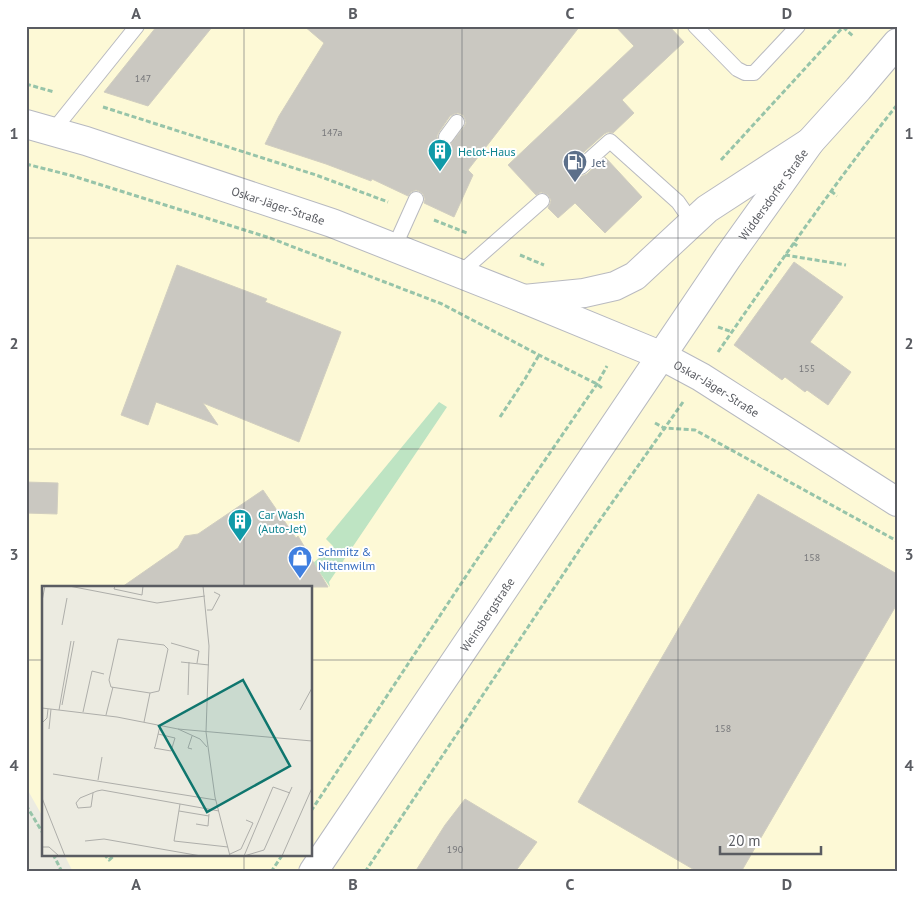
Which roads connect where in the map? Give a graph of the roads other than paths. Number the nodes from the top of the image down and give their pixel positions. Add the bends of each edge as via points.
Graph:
1 (137, 26) edge
2 (695, 26) edge
3 (798, 26) edge
4 (897, 43) edge
5 (457, 122) dead end
6 (26, 124) edge
7 (52, 132) junction
8 (446, 136) dead end
9 (810, 142) junction
10 (581, 166) dead end
11 (542, 201) dead end
12 (413, 205) road end
13 (692, 222) junction
14 (394, 248) junction
15 (459, 274) junction
16 (524, 300) junction
17 (660, 355) junction
18 (897, 502) edge
19 (313, 872) edge

1 - 7 lane
2 - 3 lane via 737,69 745,73 754,73
4 - 9 street, Widdersdorfer Straße
5 - 8 lane
6 - 7 street, Oskar-Jäger-Straße
7 - 14 street, Oskar-Jäger-Straße via 332,223
9 - 13 street, Oskar-Jäger-Straße
9 - 17 street, Widdersdorfer Straße
10 - 13 lane via 610,141 678,202
11 - 15 lane
12 - 14 lane
13 - 16 street, Oskar-Jäger-Straße via 635,276 615,286
14 - 15 street, Oskar-Jäger-Straße
15 - 16 street, Oskar-Jäger-Straße
16 - 17 street, Oskar-Jäger-Straße
17 - 18 street, Oskar-Jäger-Straße via 701,377
17 - 19 street, Weinsbergstraße

